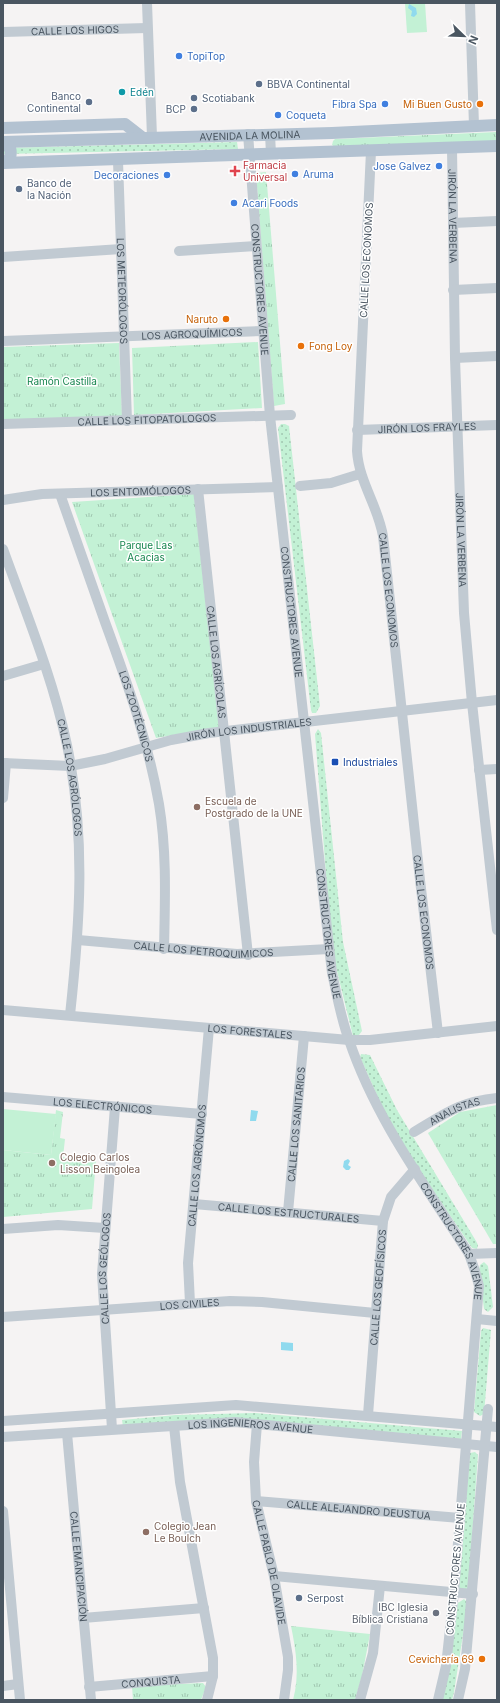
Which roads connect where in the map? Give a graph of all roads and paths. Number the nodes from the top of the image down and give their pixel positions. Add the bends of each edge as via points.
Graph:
1 (147, 3) edge
2 (470, 3) edge
3 (147, 28) junction
4 (3, 32) edge
5 (497, 125) edge
6 (474, 126) junction
7 (3, 128) edge
8 (332, 133) junction
9 (248, 134) junction
10 (270, 134) junction
11 (147, 138) junction
12 (3, 143) edge
13 (497, 146) edge
14 (452, 148) junction
15 (371, 151) junction
16 (334, 152) junction
17 (271, 154) junction
18 (249, 155) junction
19 (118, 161) junction
20 (3, 163) edge
21 (497, 221) edge
22 (453, 223) junction
23 (256, 246) junction
24 (121, 248) junction
25 (179, 250) dead end
26 (3, 257) edge
27 (497, 288) edge
28 (453, 290) junction
29 (262, 331) junction
30 (124, 336) junction
31 (3, 341) edge
32 (497, 356) edge
33 (455, 358) junction
34 (292, 415) dead end
35 (270, 416) junction
36 (127, 421) junction
37 (3, 424) edge
38 (497, 425) edge
39 (457, 426) junction
40 (358, 430) junction
41 (360, 474) junction
42 (300, 486) dead end
43 (278, 487) junction
44 (198, 489) junction
45 (60, 494) junction
46 (3, 500) edge
47 (3, 549) edge
48 (44, 664) junction
49 (3, 676) edge
50 (497, 700) edge
51 (472, 703) junction
52 (402, 712) junction
53 (304, 722) junction
54 (224, 731) junction
55 (147, 747) junction
56 (5, 763) edge
57 (70, 766) junction
58 (497, 769) edge
59 (479, 770) junction
60 (3, 798) edge
61 (497, 930) edge
62 (78, 940) junction
63 (164, 949) junction
64 (329, 949) junction
65 (248, 954) junction
66 (3, 1010) edge
67 (70, 1015) junction
68 (497, 1026) edge
69 (210, 1028) junction
70 (438, 1032) junction
71 (304, 1036) junction
72 (348, 1040) junction
73 (3, 1097) edge
74 (497, 1098) edge
75 (115, 1107) junction
76 (202, 1114) junction
77 (414, 1132) dead end
78 (415, 1169) junction
79 (194, 1204) junction
80 (288, 1212) junction
81 (383, 1221) junction
82 (105, 1228) junction
83 (3, 1229) edge
84 (497, 1253) edge
85 (469, 1254) junction
86 (190, 1303) junction
87 (103, 1310) junction
88 (375, 1313) junction
89 (3, 1317) edge
90 (477, 1319) junction
91 (497, 1321) edge
92 (488, 1409) dead end
93 (110, 1413) junction
94 (368, 1415) junction
95 (3, 1421) edge
96 (256, 1424) junction
97 (468, 1424) junction
98 (174, 1426) junction
99 (492, 1426) edge
100 (112, 1430) junction
101 (67, 1433) junction
102 (3, 1437) edge
103 (467, 1445) junction
104 (485, 1446) junction
105 (497, 1447) edge
106 (256, 1501) junction
107 (3, 1511) edge
108 (460, 1518) junction
109 (274, 1576) junction
110 (380, 1586) junction
111 (454, 1592) junction
112 (473, 1594) junction
113 (204, 1608) junction
114 (84, 1618) junction
115 (213, 1676) junction
116 (18, 1684) junction
117 (3, 1686) edge
118 (89, 1688) junction
119 (20, 1700) edge
120 (91, 1700) edge
121 (206, 1700) edge
122 (284, 1700) edge
123 (360, 1700) edge
124 (438, 1700) edge
125 (458, 1700) edge

1 - 3 street
2 - 6 street
3 - 4 street, CALLE LOS HIGOS
3 - 11 street
5 - 6 main road, AVENIDA LA MOLINA
6 - 8 main road, AVENIDA LA MOLINA
7 - 11 main road via 125,124
8 - 10 main road, AVENIDA LA MOLINA
8 - 16 main road via 327,136 325,146
9 - 10 main road, AVENIDA LA MOLINA
9 - 11 main road, AVENIDA LA MOLINA
9 - 18 street, CONSTRUCTORES AVENUE
10 - 17 street
11 - 12 main road, AVENIDA LA MOLINA
12 - 20 main road via 10,148 11,153 10,159
13 - 14 main road, AVENIDA LA MOLINA
14 - 15 main road, AVENIDA LA MOLINA
14 - 22 street, JIRÓN LA VERBENA
15 - 16 main road, AVENIDA LA MOLINA
15 - 40 street, CALLE LOS ECONOMOS
16 - 17 main road, AVENIDA LA MOLINA
17 - 18 main road, AVENIDA LA MOLINA
18 - 19 main road, AVENIDA LA MOLINA
18 - 23 street, CONSTRUCTORES AVENUE
19 - 20 main road, AVENIDA LA MOLINA
19 - 24 street, LOS METEORÓLOGOS
21 - 22 street
22 - 28 street, JIRÓN LA VERBENA
23 - 25 street
23 - 29 street, CONSTRUCTORES AVENUE
24 - 26 street
24 - 30 street, LOS METEORÓLOGOS
27 - 28 street
28 - 33 street, JIRÓN LA VERBENA
29 - 30 street, LOS AGROQUÍMICOS
29 - 35 street, CONSTRUCTORES AVENUE
30 - 31 street, LOS AGROQUÍMICOS
30 - 36 street, LOS METEORÓLOGOS
32 - 33 street
33 - 39 street, JIRÓN LA VERBENA
34 - 35 street, CALLE LOS FITOPATOLOGOS
35 - 36 street, CALLE LOS FITOPATOLOGOS
35 - 43 street, CONSTRUCTORES AVENUE
36 - 37 street, CALLE LOS FITOPATOLOGOS
38 - 39 street, JIRÓN LOS FRAYLES
39 - 40 street, JIRÓN LOS FRAYLES
39 - 51 street, JIRÓN LA VERBENA via 464,613
40 - 41 street, CALLE LOS ECONOMOS
41 - 42 street via 331,483
41 - 52 street, CALLE LOS ECONOMOS via 378,512 382,530
43 - 44 street, LOS ENTOMÓLOGOS
43 - 53 street, CONSTRUCTORES AVENUE
44 - 45 street, LOS ENTOMÓLOGOS
44 - 54 street, CALLE LOS AGRÍCOLAS
45 - 46 street, LOS ENTOMÓLOGOS via 30,495
45 - 55 street, LOS ZOOTÉCNICOS via 122,667
47 - 48 street, CALLE LOS AGRÓLOGOS
48 - 49 street
48 - 57 street, CALLE LOS AGRÓLOGOS via 63,729
50 - 51 street, JIRÓN LOS INDUSTRIALES
51 - 52 street, JIRÓN LOS INDUSTRIALES
51 - 59 street, JIRÓN LA VERBENA
52 - 53 street, JIRÓN LOS INDUSTRIALES
52 - 70 street, CALLE LOS ECONOMOS
53 - 54 street, JIRÓN LOS INDUSTRIALES
53 - 64 street, CONSTRUCTORES AVENUE
54 - 55 street, JIRÓN LOS INDUSTRIALES
54 - 65 street, CALLE LOS AGRÍCOLAS
55 - 57 street, JIRÓN LOS INDUSTRIALES
55 - 63 street, LOS ZOOTÉCNICOS via 159,805 164,846
56 - 57 street, JIRÓN LOS INDUSTRIALES
56 - 60 street
57 - 62 street, CALLE LOS AGRÓLOGOS via 80,850
58 - 59 street
59 - 61 street, JIRÓN LA VERBENA
62 - 63 street, CALLE LOS PETROQUIMICOS
62 - 67 street, CALLE LOS AGRÓLOGOS
63 - 65 street, CALLE LOS PETROQUIMICOS
64 - 65 street, CALLE LOS PETROQUIMICOS
64 - 72 street, CONSTRUCTORES AVENUE
66 - 67 street, LOS FORESTALES
67 - 69 street, LOS FORESTALES
68 - 70 street, LOS FORESTALES
69 - 71 street, LOS FORESTALES
69 - 76 street, CALLE LOS AGRÓNOMOS
70 - 72 street, LOS FORESTALES
71 - 72 street, LOS FORESTALES
71 - 80 street, CALLE LOS SANITARIOS
72 - 78 street, CONSTRUCTORES AVENUE via 380,1112
73 - 75 street, LOS ELECTRÓNICOS
74 - 77 street, ANALISTAS via 476,1100 453,1108
75 - 76 street, LOS ELECTRÓNICOS
75 - 82 street, CALLE LOS GEÓLOGOS
76 - 79 street, CALLE LOS AGRÓNOMOS
78 - 81 street, CALLE LOS GEOFÍSICOS via 391,1197
78 - 85 street, CONSTRUCTORES AVENUE
79 - 80 street, CALLE LOS ESTRUCTURALES
79 - 86 street, CALLE LOS AGRÓNOMOS via 188,1263
80 - 81 street, CALLE LOS ESTRUCTURALES
81 - 88 street, CALLE LOS GEOFÍSICOS
82 - 83 street via 58,1225
82 - 87 street, CALLE LOS GEÓLOGOS
84 - 85 street
85 - 90 street, CONSTRUCTORES AVENUE via 479,1286
86 - 87 street, LOS CIVILES
86 - 88 street, LOS CIVILES via 262,1302
87 - 89 street, LOS CIVILES
87 - 93 street, CALLE LOS GEÓLOGOS
88 - 94 street, CALLE LOS GEOFÍSICOS
90 - 91 street
90 - 97 street, CONSTRUCTORES AVENUE
92 - 99 street, CONSTRUCTORES AVENUE
93 - 94 street, LOS INGENIEROS AVENUE via 236,1405
93 - 95 street, LOS INGENIEROS AVENUE
93 - 100 street, CALLE LOS GEÓLOGOS
94 - 97 street, LOS INGENIEROS AVENUE
96 - 98 street, LOS INGENIEROS AVENUE via 235,1422
96 - 103 street, LOS INGENIEROS AVENUE
96 - 106 street, CALLE PABLO DE OLAVIDE
97 - 99 street, LOS INGENIEROS AVENUE
97 - 103 street, CONSTRUCTORES AVENUE
98 - 100 street, LOS INGENIEROS AVENUE
98 - 113 street via 180,1482
99 - 104 street, CONSTRUCTORES AVENUE
100 - 101 street, LOS INGENIEROS AVENUE
101 - 102 street, LOS INGENIEROS AVENUE
101 - 114 street, CALLE EMANCIPACIÓN
103 - 104 street, LOS INGENIEROS AVENUE
103 - 108 street, CONSTRUCTORES AVENUE
104 - 105 street, LOS INGENIEROS AVENUE
104 - 112 street, CONSTRUCTORES AVENUE
106 - 108 street, CALLE ALEJANDRO DEUSTUA
106 - 109 street, CALLE PABLO DE OLAVIDE
107 - 116 street
108 - 111 street, CONSTRUCTORES AVENUE
109 - 110 street
109 - 122 street, CALLE PABLO DE OLAVIDE via 288,1657
110 - 111 street
110 - 123 street via 373,1653
111 - 112 street
111 - 124 street, CONSTRUCTORES AVENUE via 446,1666
112 - 125 street, CONSTRUCTORES AVENUE via 465,1669
113 - 114 street
113 - 115 street via 213,1658
114 - 118 street, CALLE EMANCIPACIÓN
115 - 118 street, CONQUISTA
115 - 121 street
116 - 117 street
116 - 119 street
118 - 120 street, CALLE EMANCIPACIÓN

